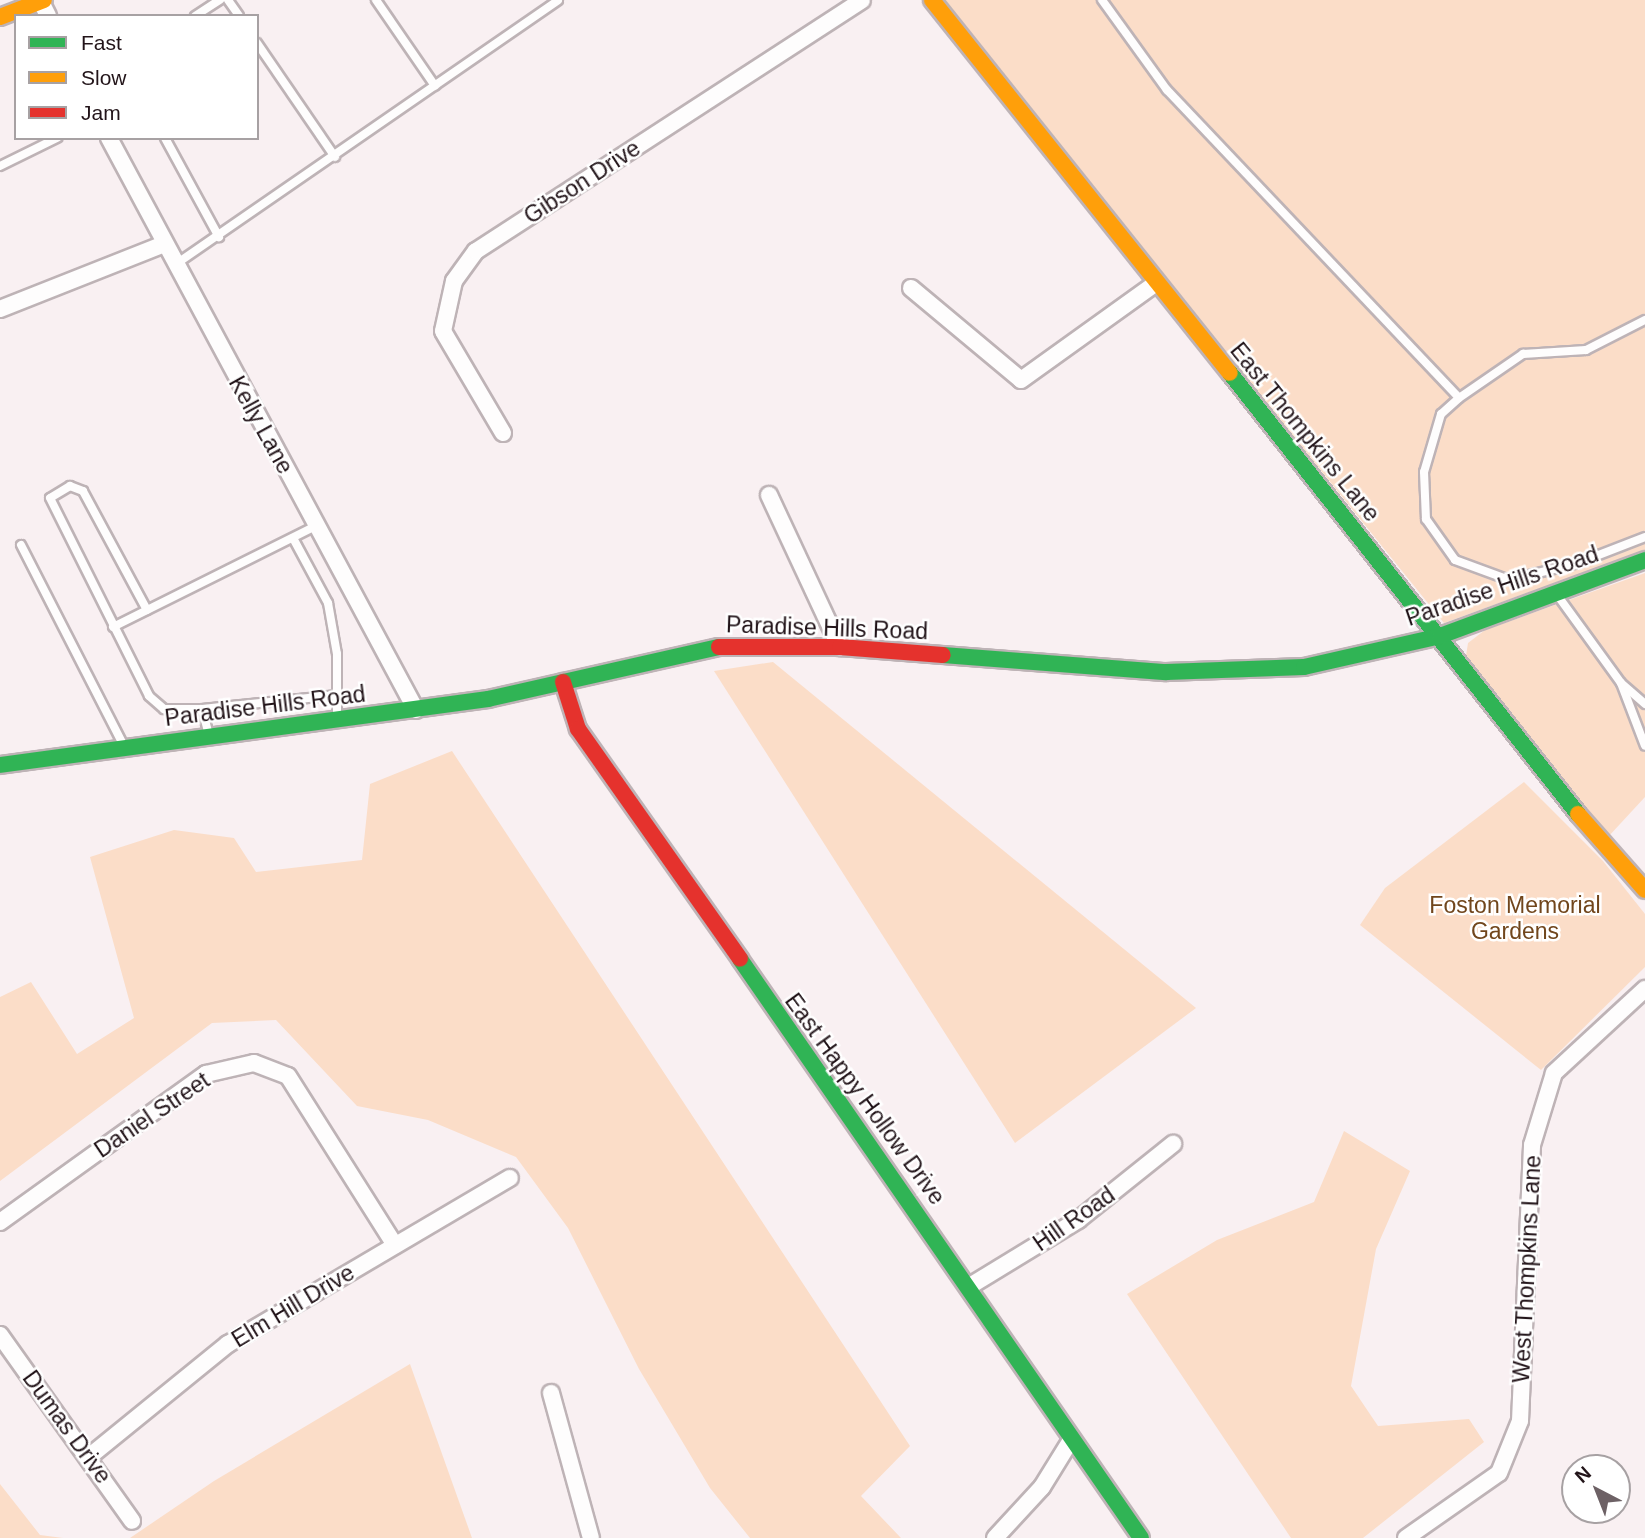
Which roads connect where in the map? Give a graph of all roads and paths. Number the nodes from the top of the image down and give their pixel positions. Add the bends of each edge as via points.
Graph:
1 (220, 0) edge
2 (376, 0) edge
3 (558, 0) edge
4 (862, 0) edge
5 (932, 0) edge
6 (1102, 0) edge
7 (43, 4) edge
8 (198, 14) edge
9 (0, 17) edge
10 (259, 46) edge
11 (435, 86) junction
12 (53, 140) edge
13 (110, 140) edge
14 (166, 140) edge
15 (335, 157) junction
16 (0, 166) edge
17 (219, 237) junction
18 (162, 246) junction
19 (173, 265) junction
20 (1156, 283) junction
21 (911, 288) dead end
22 (0, 309) edge
23 (1645, 320) edge
24 (1459, 398) junction
25 (503, 433) dead end
26 (769, 495) dead end
27 (316, 526) junction
28 (1645, 537) edge
29 (293, 538) junction
30 (21, 545) dead end
31 (1645, 561) edge
32 (1556, 593) junction
33 (147, 610) junction
34 (113, 627) junction
35 (1440, 636) junction
36 (840, 647) junction
37 (563, 682) junction
38 (1621, 683) junction
39 (337, 695) junction
40 (275, 702) junction
41 (1645, 704) edge
42 (202, 709) junction
43 (416, 710) junction
44 (337, 720) junction
45 (278, 727) junction
46 (209, 736) junction
47 (124, 746) junction
48 (1645, 746) edge
49 (0, 765) edge
50 (1645, 890) edge
51 (1645, 989) edge
52 (1173, 1144) dead end
53 (510, 1178) dead end
54 (0, 1222) edge
55 (395, 1245) junction
56 (970, 1286) junction
57 (0, 1335) edge
58 (551, 1393) dead end
59 (1071, 1440) junction
60 (90, 1456) junction
61 (132, 1521) dead end
62 (592, 1538) edge
63 (995, 1538) edge
64 (1141, 1538) edge
65 (1406, 1538) edge

1 - 8 lane
2 - 11 lane
3 - 11 lane
4 - 25 street, Gibson Drive via 476,251 454,281 443,331
5 - 20 street, East Thompkins Lane
6 - 24 lane via 1176,100
7 - 9 street
10 - 15 lane
11 - 15 lane
12 - 16 lane
13 - 18 street, Kelly Lane
14 - 17 lane
15 - 17 lane
17 - 19 lane
18 - 19 street, Kelly Lane
18 - 22 street
19 - 27 street, Kelly Lane
20 - 21 street via 1021,380
20 - 35 street, East Thompkins Lane
23 - 24 lane via 1586,350 1523,354
24 - 28 lane via 1441,414 1424,472 1426,519 1455,560 1509,580 1578,563
26 - 36 street
27 - 29 lane
27 - 43 street, Kelly Lane
29 - 33 lane
29 - 39 lane via 328,603
30 - 47 lane
31 - 32 street, Paradise Hills Road
32 - 35 street, Paradise Hills Road
32 - 38 lane
33 - 34 lane
33 - 34 lane via 83,491 70,486 49,504
34 - 42 lane via 156,705
35 - 36 street, Paradise Hills Road via 1304,667 1166,672
35 - 50 street, East Thompkins Lane via 1534,764
36 - 37 street, Paradise Hills Road via 712,647
37 - 43 street, Paradise Hills Road
37 - 56 street, East Happy Hollow Drive via 578,729 617,788
38 - 41 lane
38 - 48 lane
39 - 40 lane
39 - 44 lane
40 - 42 lane
40 - 45 lane
42 - 46 lane
43 - 44 street, Paradise Hills Road
44 - 45 street, Paradise Hills Road
45 - 46 street, Paradise Hills Road
46 - 47 street, Paradise Hills Road
47 - 49 street, Paradise Hills Road
51 - 65 street, West Thompkins Lane via 1554,1073 1532,1145 1521,1421 1499,1473
52 - 56 street, Hill Road via 1079,1220
53 - 55 street, Elm Hill Drive
54 - 55 street, Daniel Street via 206,1074 254,1063 288,1076
55 - 60 street, Elm Hill Drive via 228,1344
56 - 59 street, East Happy Hollow Drive
57 - 60 street, Dumas Drive
58 - 62 street
59 - 63 street via 1042,1487
59 - 64 street, East Happy Hollow Drive
60 - 61 street, Dumas Drive

